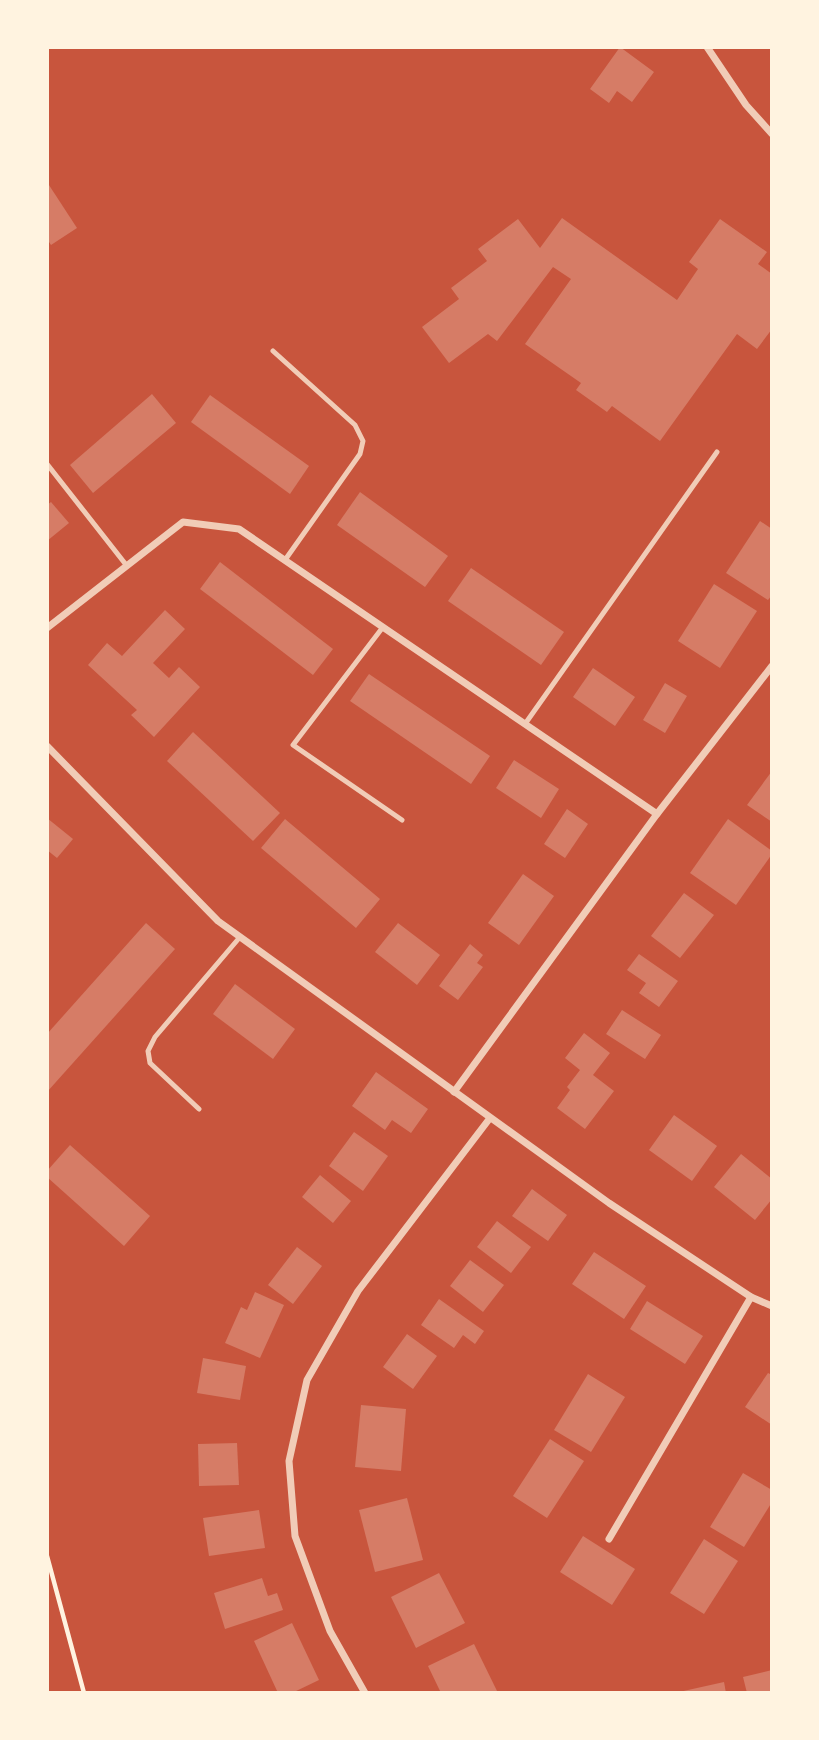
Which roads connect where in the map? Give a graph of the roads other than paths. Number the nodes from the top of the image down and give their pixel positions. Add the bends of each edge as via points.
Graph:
1 (707, 47) edge
2 (772, 134) edge
3 (273, 352) dead end
4 (717, 452) dead end
5 (47, 464) edge
6 (285, 560) junction
7 (127, 566) junction
8 (383, 627) junction
9 (47, 628) edge
10 (772, 666) edge
11 (524, 724) junction
12 (47, 746) edge
13 (657, 814) junction
14 (402, 820) dead end
15 (240, 937) junction
16 (454, 1092) junction
17 (199, 1109) dead end
18 (490, 1118) junction
19 (751, 1297) junction
20 (772, 1306) edge
21 (609, 1539) dead end
22 (365, 1693) edge

1 - 2 street
3 - 6 lane via 355,425 363,441 360,454
4 - 11 lane
5 - 7 lane
6 - 7 street via 239,529 183,522
6 - 8 street
7 - 9 street
8 - 11 street
8 - 14 lane via 293,745
10 - 13 street
11 - 13 street
12 - 15 street via 218,921
13 - 16 street
15 - 16 street
15 - 17 lane via 148,1051 150,1063
16 - 18 street
18 - 19 street
18 - 22 street via 358,1291 307,1380 289,1461 295,1536 330,1631
19 - 20 street
19 - 21 street

